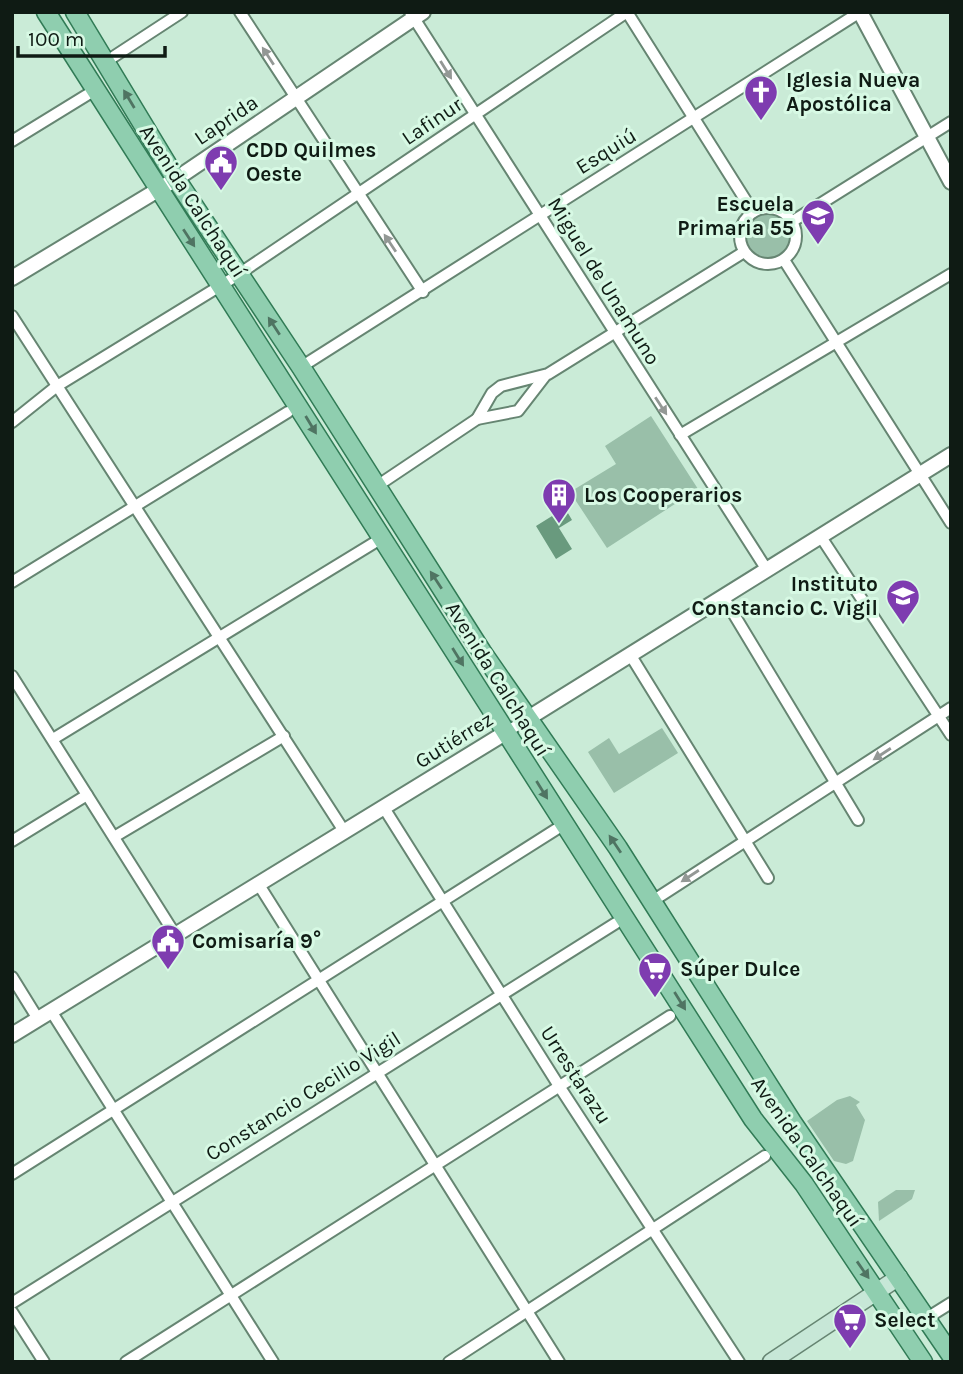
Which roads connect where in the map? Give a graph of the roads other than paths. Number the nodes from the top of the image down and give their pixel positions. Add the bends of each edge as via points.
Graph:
1 (46, 12) edge
2 (75, 12) edge
3 (182, 12) edge
4 (240, 12) edge
5 (627, 12) edge
6 (860, 12) edge
7 (416, 14) edge
8 (107, 61) junction
9 (95, 90) junction
10 (295, 99) junction
11 (476, 116) junction
12 (692, 119) junction
13 (951, 122) edge
14 (926, 137) junction
15 (12, 141) edge
16 (176, 179) junction
17 (951, 182) edge
18 (158, 190) junction
19 (358, 194) junction
20 (753, 212) junction
21 (540, 216) junction
22 (793, 221) junction
23 (744, 252) junction
24 (784, 260) junction
25 (240, 273) junction
26 (951, 274) edge
27 (12, 278) edge
28 (220, 285) junction
29 (423, 292) junction
30 (12, 316) edge
31 (614, 334) junction
32 (834, 343) junction
33 (301, 367) junction
34 (548, 374) junction
35 (57, 386) junction
36 (288, 412) dead end
37 (477, 419) junction
38 (12, 422) edge
39 (680, 435) junction
40 (951, 455) edge
41 (919, 475) junction
42 (377, 486) junction
43 (136, 505) junction
44 (951, 523) edge
45 (821, 537) junction
46 (382, 538) junction
47 (767, 570) junction
48 (12, 582) edge
49 (724, 598) junction
50 (220, 637) junction
51 (631, 656) junction
52 (12, 676) edge
53 (951, 708) edge
54 (939, 716) junction
55 (527, 719) junction
56 (506, 733) junction
57 (951, 735) edge
58 (284, 736) junction
59 (53, 739) junction
60 (836, 783) junction
61 (87, 795) junction
62 (384, 808) junction
63 (858, 820) dead end
64 (563, 825) junction
65 (344, 831) junction
66 (114, 837) junction
67 (746, 840) junction
68 (12, 841) edge
69 (768, 878) dead end
70 (259, 886) junction
71 (443, 902) junction
72 (651, 902) junction
73 (616, 923) dead end
74 (176, 936) junction
75 (12, 977) edge
76 (317, 981) junction
77 (501, 995) junction
78 (45, 1015) junction
79 (670, 1016) dead end
80 (12, 1035) edge
81 (375, 1073) junction
82 (559, 1086) junction
83 (113, 1109) junction
84 (765, 1156) dead end
85 (435, 1167) junction
86 (12, 1174) edge
87 (171, 1202) junction
88 (654, 1230) junction
89 (868, 1233) junction
90 (847, 1248) junction
91 (899, 1277) junction
92 (878, 1293) junction
93 (230, 1295) junction
94 (12, 1303) edge
95 (951, 1303) edge
96 (12, 1312) edge
97 (527, 1312) junction
98 (927, 1318) junction
99 (951, 1355) edge
100 (922, 1359) edge
101 (44, 1362) edge
102 (126, 1362) edge
103 (272, 1362) edge
104 (449, 1362) edge
105 (559, 1362) edge
106 (739, 1362) edge
107 (771, 1362) edge

1 - 9 main road, Avenida Calchaquí
2 - 8 main road, Avenida Calchaquí
3 - 8 street
10 -> 4 street
5 - 11 street, Lafinur
5 - 12 street
6 - 12 street, Esquiú
6 - 14 street
7 - 10 street, Laprida
7 -> 11 street, Miguel de Unamuno
16 -> 8 main road, Avenida Calchaquí
9 - 15 street
9 - 18 main road, Avenida Calchaquí
10 - 16 street, Laprida
10 - 19 street
11 - 19 street, Lafinur
11 - 21 street, Miguel de Unamuno
12 - 20 street
12 - 21 street, Esquiú
13 - 14 street
14 - 17 street
14 - 22 street
16 - 18 street, Laprida
16 - 25 main road, Avenida Calchaquí
18 - 27 street, Laprida
18 -> 28 main road, Avenida Calchaquí
19 - 25 street, Lafinur
29 -> 19 street
20 - 22 street via 771,208
20 - 23 street via 742,226
21 - 29 street, Esquiú
21 - 31 street, Miguel de Unamuno
22 - 24 street via 797,238
23 - 24 street via 758,263
23 - 31 street
24 - 32 street
25 - 28 street, Lafinur
33 -> 25 main road, Avenida Calchaquí
26 - 32 street
28 - 35 street, Lafinur
28 -> 46 main road, Avenida Calchaquí
29 - 33 street, Esquiú
30 - 35 street
31 - 34 street
31 -> 39 street, Miguel de Unamuno
32 - 39 street
32 - 41 street
33 - 42 main road, Avenida Calchaquí
34 - 37 street via 518,411
34 - 37 street via 501,386
35 - 38 street, Lafinur
35 - 43 street
36 - 43 street
37 - 42 street
39 - 47 street, Miguel de Unamuno
40 - 41 street, Gutiérrez
41 - 44 street
41 - 45 street, Gutiérrez
55 -> 42 main road, Avenida Calchaquí
43 - 48 street
43 - 50 street
45 - 47 street, Gutiérrez
45 - 54 street
46 - 50 street
46 -> 56 main road, Avenida Calchaquí
47 - 49 street, Gutiérrez
49 - 51 street, Gutiérrez
49 - 60 street
50 - 58 street
50 - 59 street
51 - 55 street, Gutiérrez
51 - 67 street
52 - 59 street
53 - 54 street
54 - 57 street
54 -> 60 street
55 - 56 street, Gutiérrez
72 -> 55 main road, Avenida Calchaquí
56 - 62 street, Gutiérrez
56 -> 64 main road, Avenida Calchaquí
58 - 65 street
58 - 66 street
59 - 61 street
60 - 63 street
60 - 67 street
61 - 66 street
61 - 68 street
62 - 65 street, Gutiérrez
62 - 71 street, Urrestarazu
64 - 71 street
64 -> 90 main road, Avenida Calchaquí via 833,1242
65 - 70 street, Gutiérrez
66 - 74 street
67 - 69 street
67 -> 72 street
70 - 74 street, Gutiérrez
70 - 76 street
71 - 76 street
71 - 77 street, Urrestarazu
72 - 89 main road, Avenida Calchaquí
73 - 77 street, Constancio Cecilio Vigil
74 - 78 street, Gutiérrez
75 - 78 street
76 - 81 street
76 - 83 street
77 - 81 street, Constancio Cecilio Vigil
77 - 82 street, Urrestarazu
78 - 80 street, Gutiérrez
78 - 83 street
79 - 82 street
81 - 85 street
81 - 87 street, Constancio Cecilio Vigil
82 - 85 street
82 - 88 street, Urrestarazu
83 - 86 street
83 - 87 street
84 - 88 street
85 - 93 street
85 - 97 street
87 - 93 street
87 - 94 street, Constancio Cecilio Vigil
88 - 97 street
88 - 106 street, Urrestarazu
89 - 90 main road
89 - 91 main road, Avenida Calchaquí
90 -> 92 main road, Avenida Calchaquí
91 - 92 main road
91 - 98 main road, Avenida Calchaquí
92 - 100 main road, Avenida Calchaquí
92 - 107 main road
93 - 102 street
93 - 103 street
95 - 98 street
96 - 101 street
97 - 104 street
97 - 105 street
98 - 99 main road, Avenida Calchaquí

